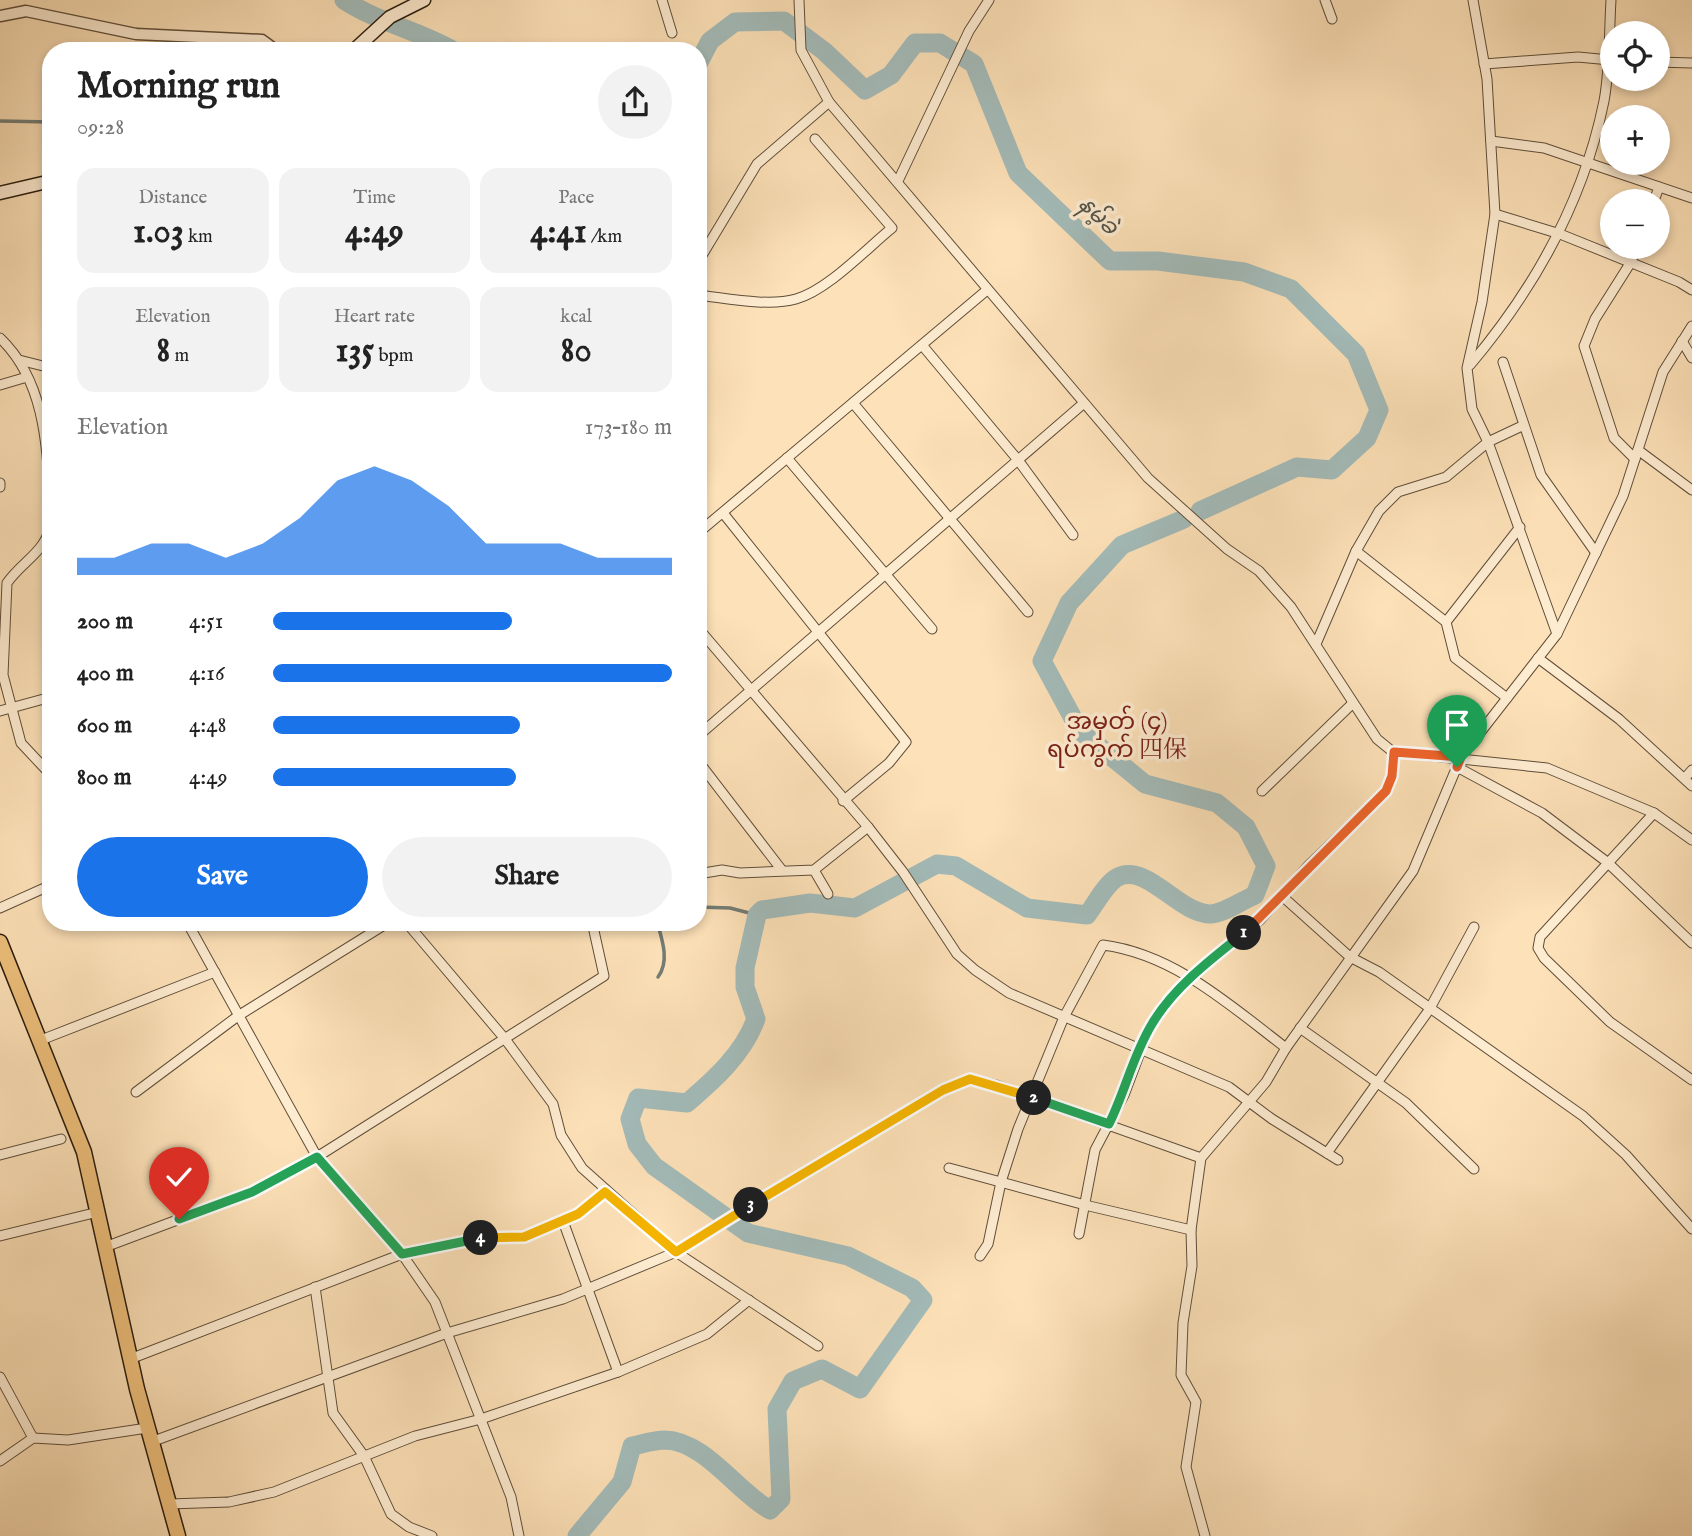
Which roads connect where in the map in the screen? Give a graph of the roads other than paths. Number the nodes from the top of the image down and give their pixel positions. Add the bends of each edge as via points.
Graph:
1 (424, 0) edge
2 (662, 0) edge
3 (799, 0) edge
4 (989, 0) edge
5 (1325, 0) edge
6 (1473, 0) edge
7 (1611, 0) edge
8 (0, 16) edge
9 (1332, 19) dead end
10 (1610, 21) edge
11 (672, 33) dead end
12 (265, 42) edge
13 (363, 42) edge
14 (1600, 59) edge
15 (1670, 62) edge
16 (1692, 63) edge
17 (1484, 64) junction
18 (1605, 91) edge
19 (829, 102) junction
20 (815, 139) dead end
21 (1490, 141) junction
22 (1587, 163) junction
23 (898, 181) junction
24 (42, 183) edge
25 (1659, 187) joint
26 (0, 193) edge
27 (1692, 198) edge
28 (1495, 214) junction
29 (1560, 234) junction
30 (707, 247) edge
31 (1632, 259) edge
32 (1631, 262) junction
33 (987, 290) junction
34 (1692, 290) edge
35 (707, 296) edge
36 (1692, 326) edge
37 (0, 338) edge
38 (1682, 341) junction
39 (922, 345) junction
40 (1692, 358) edge
41 (19, 360) junction
42 (1503, 362) dead end
43 (42, 366) edge
44 (1467, 368) junction
45 (27, 377) junction
46 (0, 385) edge
47 (853, 402) junction
48 (1084, 403) junction
49 (42, 423) edge
50 (1522, 426) junction
51 (1488, 442) junction
52 (1637, 455) junction
53 (787, 458) junction
54 (1018, 460) junction
55 (1692, 490) edge
56 (723, 513) junction
57 (950, 520) junction
58 (707, 526) edge
59 (1520, 527) junction
60 (1073, 535) dead end
61 (42, 547) edge
62 (1356, 551) junction
63 (1596, 553) junction
64 (886, 576) junction
65 (1028, 612) dead end
66 (1446, 622) junction
67 (932, 629) dead end
68 (818, 634) junction
69 (1557, 634) junction
70 (707, 639) edge
71 (1316, 644) junction
72 (1538, 658) junction
73 (752, 692) junction
74 (1507, 698) junction
75 (42, 699) edge
76 (1352, 704) junction
77 (11, 707) junction
78 (0, 711) edge
79 (707, 729) edge
80 (1394, 752) junction
81 (1459, 762) junction
82 (42, 765) edge
83 (1692, 770) edge
84 (707, 773) edge
85 (1685, 778) junction
86 (1692, 786) edge
87 (1262, 791) dead end
88 (843, 801) junction
89 (1654, 813) junction
90 (868, 827) junction
91 (1692, 840) edge
92 (1608, 862) junction
93 (781, 869) junction
94 (814, 870) junction
95 (707, 872) edge
96 (42, 889) edge
97 (828, 894) dead end
98 (1282, 895) junction
99 (0, 908) edge
100 (1474, 927) dead end
101 (192, 931) edge
102 (375, 931) edge
103 (414, 931) edge
104 (597, 933) edge
105 (0, 942) edge
106 (1692, 943) edge
107 (1350, 957) junction
108 (215, 972) junction
109 (1193, 977) junction
110 (1429, 1010) junction
111 (238, 1016) junction
112 (1064, 1017) junction
113 (1300, 1028) junction
114 (505, 1039) junction
115 (41, 1040) junction
116 (1286, 1048) junction
117 (1140, 1049) junction
118 (1692, 1080) edge
119 (1378, 1082) junction
120 (136, 1092) dead end
121 (1031, 1097) junction
122 (1251, 1100) junction
123 (1109, 1124) junction
124 (61, 1139) dead end
125 (1327, 1153) junction
126 (0, 1154) edge
127 (317, 1157) junction
128 (1201, 1158) junction
129 (1338, 1160) dead end
130 (949, 1168) dead end
131 (1474, 1170) dead end
132 (1001, 1182) junction
133 (605, 1192) junction
134 (1085, 1205) junction
135 (97, 1212) junction
136 (563, 1221) junction
137 (1692, 1229) edge
138 (1191, 1230) junction
139 (1079, 1234) dead end
140 (0, 1236) edge
141 (105, 1247) junction
142 (676, 1252) junction
143 (402, 1254) junction
144 (980, 1256) dead end
145 (315, 1287) junction
146 (589, 1288) junction
147 (749, 1300) junction
148 (447, 1333) junction
149 (818, 1346) dead end
150 (130, 1359) junction
151 (618, 1373) junction
152 (0, 1377) edge
153 (329, 1377) junction
154 (481, 1419) junction
155 (147, 1428) junction
156 (33, 1438) junction
157 (151, 1443) junction
158 (364, 1456) junction
159 (0, 1461) edge
160 (169, 1504) junction
161 (177, 1536) edge
162 (432, 1536) edge
163 (519, 1536) edge
164 (1205, 1536) edge

1 - 13 main road via 390,17
2 - 11 street
3 - 19 street via 801,50
4 - 23 street via 969,31
5 - 9 street
6 - 17 street
7 - 10 street
8 - 12 street via 26,11 136,34
14 - 17 street
15 - 16 street
17 - 21 street
18 - 22 street
19 - 23 street
19 - 30 street via 757,164
20 - 35 street via 892,228 828,281 796,299 745,301
21 - 22 street via 1544,148
21 - 28 street
22 - 25 street
22 - 29 street
23 - 33 street
24 - 26 main road
25 - 27 street
28 - 29 street
28 - 44 street
29 - 32 street
29 - 44 street via 1508,319
31 - 32 street
32 - 34 street
32 - 52 street via 1595,319 1584,346 1614,438
33 - 39 street
33 - 48 street
36 - 38 street
37 - 41 street
38 - 40 street
38 - 52 street via 1664,372
39 - 47 street
39 - 54 street
41 - 43 street
41 - 45 street
42 - 50 street
44 - 51 street via 1472,409
45 - 46 street
45 - 49 street
47 - 53 street
47 - 57 street
48 - 54 street
48 - 71 street via 1148,478 1227,549 1259,571
50 - 51 street
50 - 63 street via 1541,475
51 - 59 street
51 - 62 street via 1446,477 1398,492 1379,511
52 - 55 street
52 - 63 street
53 - 56 street
53 - 64 street
54 - 57 street
54 - 60 street
56 - 58 street
56 - 68 street
57 - 64 street
57 - 65 street
59 - 66 street
59 - 69 street
61 - 77 street via 7,583 3,675
62 - 66 street
62 - 71 street
63 - 69 street
64 - 67 street
64 - 68 street
66 - 74 street via 1455,658
68 - 73 street
68 - 88 street via 906,742 889,763
69 - 72 street
70 - 73 street
71 - 76 street
72 - 74 street
72 - 85 street via 1619,719
73 - 79 street
73 - 88 street
74 - 81 street
75 - 77 street
76 - 80 street via 1377,739
76 - 87 street
77 - 78 street
77 - 82 street via 21,743
80 - 81 street
80 - 98 street via 1386,791
81 - 89 street via 1546,768
81 - 92 street via 1542,813
81 - 107 street via 1413,871
83 - 85 street
84 - 93 street
85 - 86 street
88 - 90 street
89 - 91 street
89 - 92 street
90 - 94 street
90 - 112 street via 957,954 1009,993
92 - 106 street
92 - 118 street via 1540,937 1538,948 1610,1022
93 - 94 street
93 - 95 street
94 - 97 street
96 - 99 street
98 - 107 street
98 - 109 street
100 - 110 street
101 - 108 street
102 - 111 street
103 - 114 street
104 - 114 street via 604,976
105 - 115 highway
107 - 110 street via 1379,972
107 - 113 street
108 - 111 street
108 - 115 street
109 - 112 street via 1125,948 1103,945
109 - 116 street
109 - 117 street via 1165,1003
110 - 119 street
110 - 137 street via 1583,1116 1626,1155
111 - 120 street
111 - 127 street
112 - 117 street
112 - 121 street
113 - 116 street
113 - 119 street
114 - 127 street
114 - 133 street via 553,1104 561,1135 582,1168
115 - 135 highway via 84,1152
116 - 122 street
117 - 122 street
117 - 123 street
119 - 125 street
119 - 131 street
121 - 123 street
121 - 132 street
121 - 142 street via 970,1079 943,1090
122 - 125 street via 1272,1119
122 - 128 street
123 - 128 street
123 - 134 street via 1095,1150
124 - 126 street
125 - 129 street
127 - 141 street via 252,1192
127 - 143 street
128 - 138 street
130 - 132 street
132 - 134 street
132 - 144 street via 988,1244
133 - 136 street
133 - 142 street
134 - 138 street
134 - 139 street
135 - 140 street
135 - 141 highway
136 - 143 street via 524,1237 475,1238
136 - 146 street
138 - 164 street via 1181,1375 1196,1402 1186,1467
141 - 150 highway
142 - 146 street
142 - 147 street
143 - 145 street
143 - 148 street via 435,1302
145 - 150 street
145 - 153 street
146 - 148 street
146 - 151 street
147 - 149 street
147 - 151 street via 707,1334
148 - 153 street
148 - 154 street
150 - 155 highway
151 - 154 street
152 - 156 street
153 - 157 street
153 - 158 street via 333,1413
154 - 158 street via 415,1436
154 - 163 street via 511,1497
155 - 156 street via 68,1440
155 - 157 highway
156 - 159 street
157 - 160 highway
158 - 160 street via 274,1492 229,1502
158 - 162 street via 391,1514
160 - 161 highway

